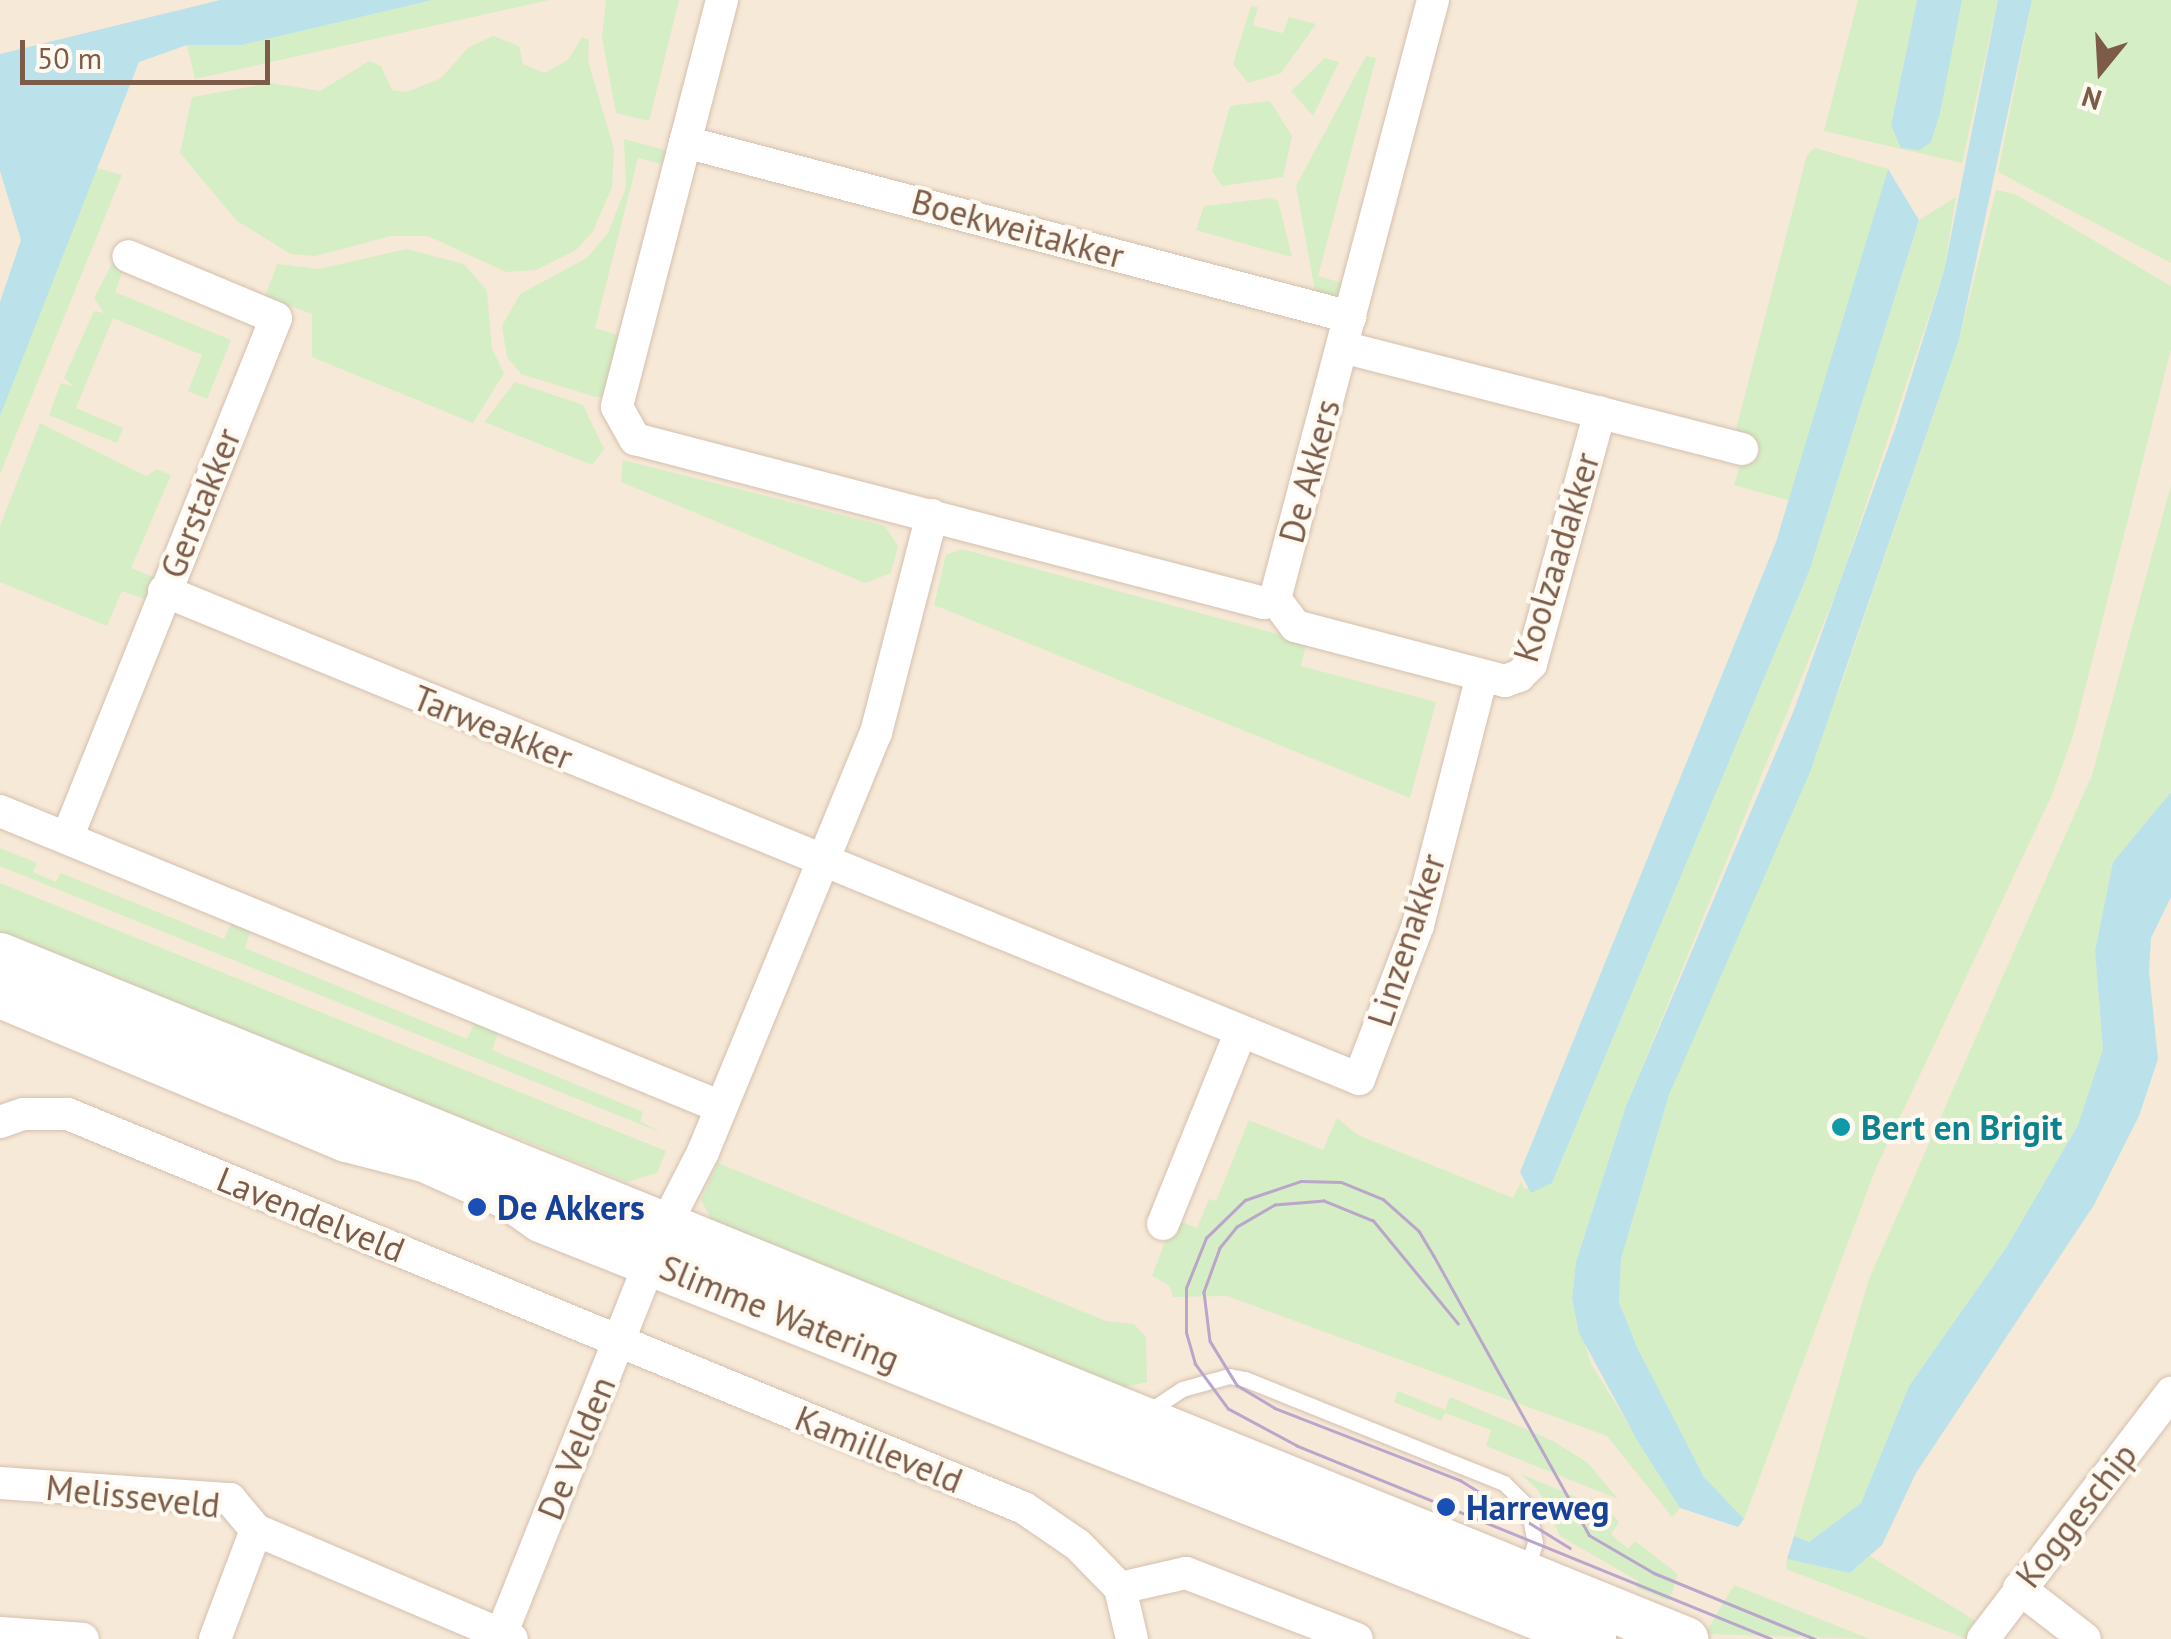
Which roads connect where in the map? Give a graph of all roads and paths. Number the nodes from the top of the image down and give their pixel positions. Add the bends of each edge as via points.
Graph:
1 (722, 0) edge
2 (1433, 0) edge
3 (685, 142) junction
4 (128, 256) dead end
5 (1346, 332) junction
6 (1600, 412) junction
7 (1742, 450) dead end
8 (932, 515) junction
9 (164, 592) junction
10 (1275, 599) junction
11 (1482, 676) junction
12 (0, 810) edge
13 (67, 838) junction
14 (822, 862) junction
15 (0, 956) edge
16 (0, 994) edge
17 (1240, 1033) junction
18 (721, 1107) junction
19 (0, 1122) edge
20 (1163, 1224) dead end
21 (658, 1243) junction
22 (619, 1341) junction
23 (2171, 1394) edge
24 (1142, 1418) junction
25 (0, 1483) edge
26 (256, 1530) junction
27 (1120, 1588) junction
28 (2019, 1588) junction
29 (1516, 1589) junction
30 (0, 1633) edge
31 (506, 1637) edge
32 (83, 1639) edge
33 (215, 1639) edge
34 (1132, 1639) edge
35 (1357, 1639) edge
36 (1594, 1639) edge
37 (1685, 1639) edge
38 (1983, 1639) edge
39 (2085, 1639) edge

1 - 3 street
2 - 5 street, De Akkers
3 - 5 street, Boekweitakker
3 - 8 street via 616,407 634,439
4 - 9 street, Gerstakker via 276,318
5 - 6 street, Koolzaadakker
5 - 10 street, De Akkers
6 - 7 street, Koolzaadakker
6 - 11 street, Koolzaadakker via 1531,664 1506,681
8 - 10 street via 1264,603
8 - 14 street via 876,733
9 - 13 street, Gerstakker
9 - 14 street, Tarweakker
10 - 11 street, Koolzaadakker via 1294,626
11 - 17 street, Linzenakker via 1418,926 1359,1080
12 - 13 street
13 - 18 street
14 - 17 street, Linzenakker
14 - 18 street
15 - 21 street, Slimme Watering
16 - 21 street, Slimme Watering via 346,1139 424,1159 497,1191 540,1219
17 - 20 street
18 - 21 street
19 - 22 street, Lavendelveld via 23,1114 68,1114
21 - 22 street, De Velden
21 - 24 street, Slimme Watering
21 - 29 street, Slimme Watering
22 - 27 street, Kamilleveld via 1024,1508 1078,1546
22 - 31 street, De Velden
23 - 28 street, Koggeschip
24 - 29 street, Slimme Watering
24 - 29 lane via 1182,1389 1229,1376 1504,1483 1520,1494 1535,1543
25 - 26 street, Melisseveld via 230,1499
26 - 31 street, De Velden
26 - 33 street
27 - 34 street
27 - 35 street via 1186,1573
28 - 38 street, Koggeschip
28 - 39 street
29 - 36 street, Slimme Watering
29 - 37 street, Slimme Watering
30 - 32 street

